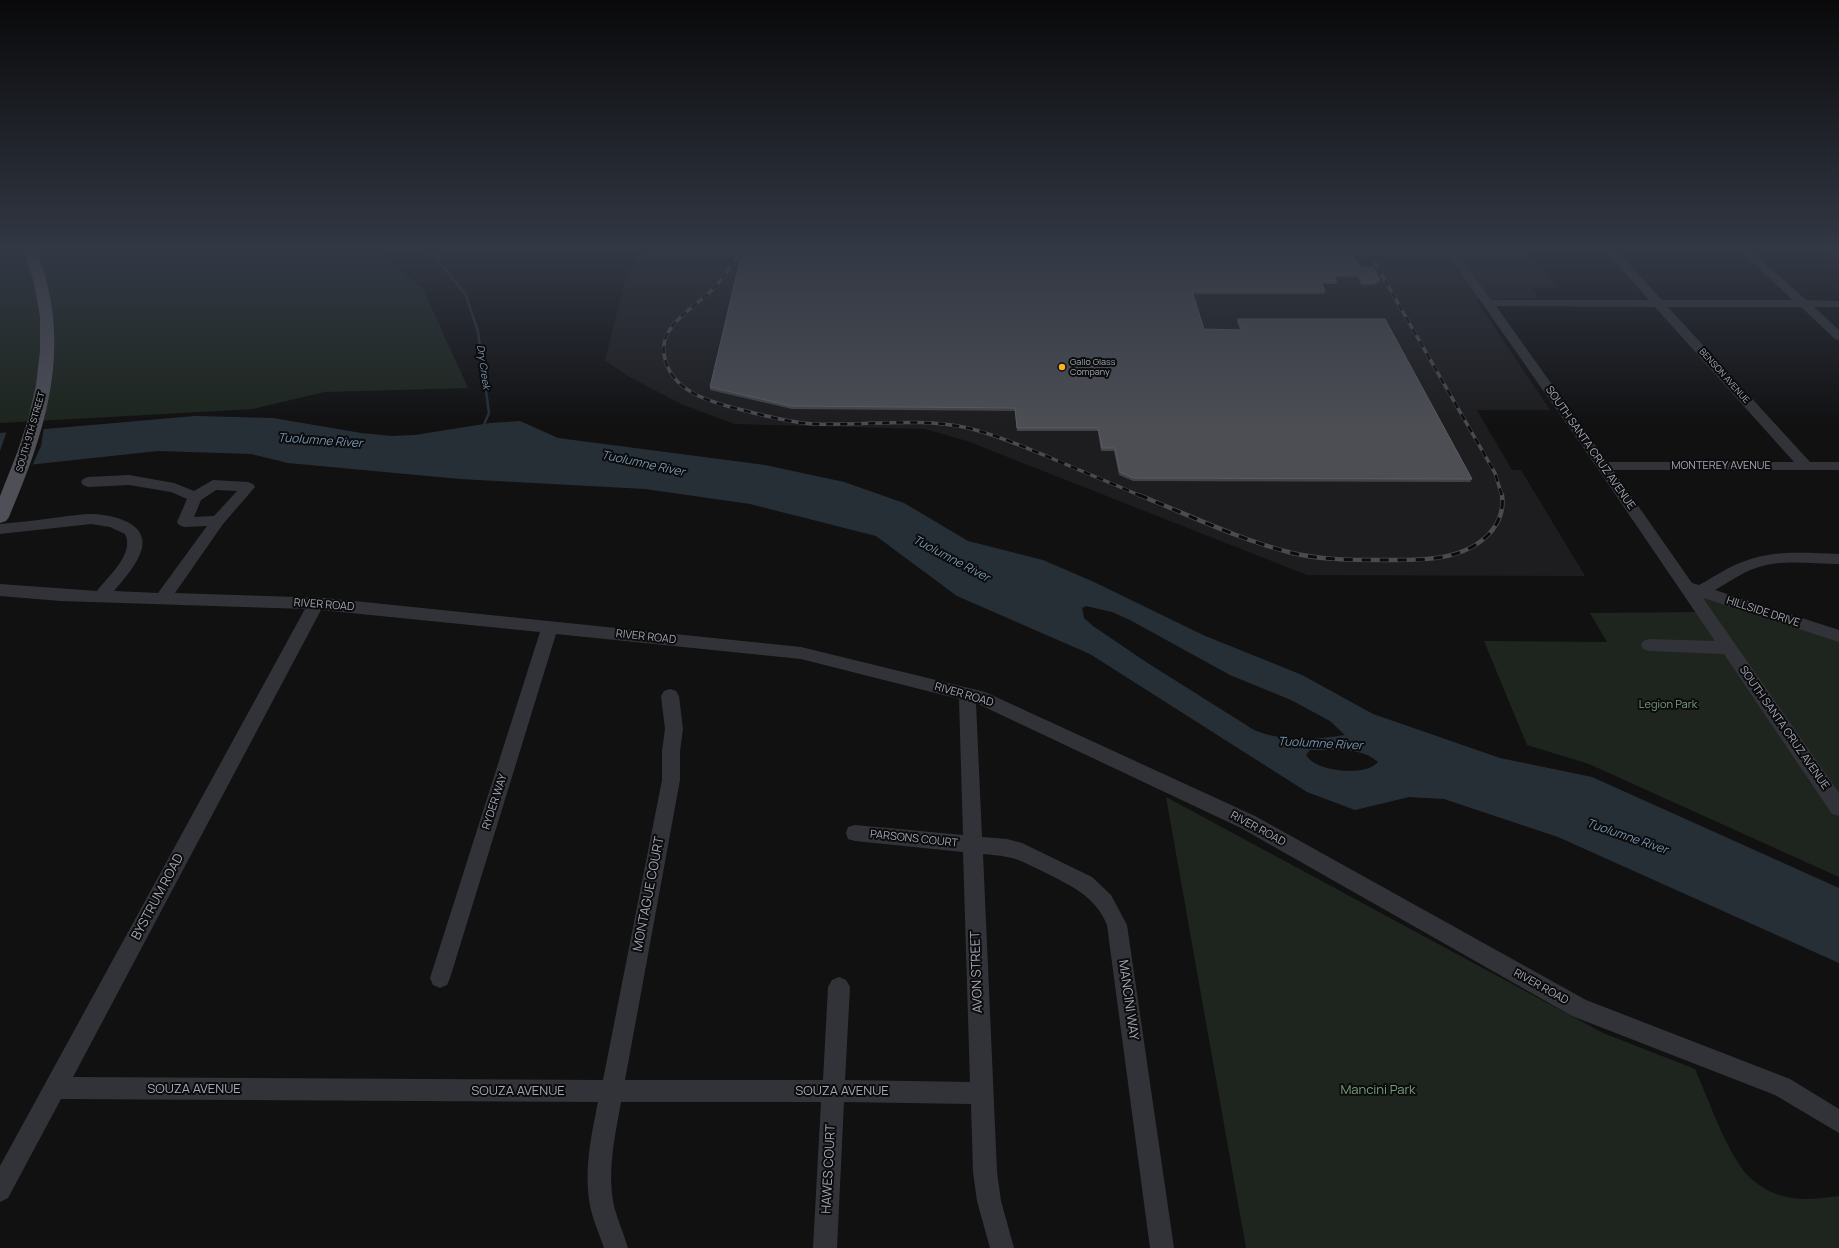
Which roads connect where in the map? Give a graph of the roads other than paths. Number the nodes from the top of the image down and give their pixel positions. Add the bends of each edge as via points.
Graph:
1 (33, 308) edge
2 (45, 308) edge
3 (1491, 308) edge
4 (1663, 308) edge
5 (1809, 308) edge
6 (1839, 336) edge
7 (1603, 466) junction
8 (1808, 466) junction
9 (1839, 466) edge
10 (1839, 478) edge
11 (88, 482) dead end
12 (0, 485) edge
13 (195, 497) junction
14 (0, 517) edge
15 (218, 521) junction
16 (0, 529) edge
17 (1839, 559) edge
18 (0, 590) edge
19 (1693, 590) junction
20 (20, 592) junction
21 (101, 596) junction
22 (0, 597) edge
23 (163, 598) junction
24 (316, 604) junction
25 (550, 627) junction
26 (1839, 636) edge
27 (1649, 645) dead end
28 (1728, 648) junction
29 (966, 694) junction
30 (670, 696) dead end
31 (1839, 808) edge
32 (855, 833) dead end
33 (972, 845) junction
34 (440, 978) dead end
35 (840, 987) dead end
36 (55, 1088) junction
37 (612, 1091) junction
38 (834, 1091) junction
39 (982, 1093) junction
40 (1839, 1122) edge
41 (0, 1190) edge
42 (616, 1248) edge
43 (825, 1248) edge
44 (1002, 1248) edge
45 (1162, 1248) edge

1 - 12 main road, SOUTH 9TH STREET via 34,364 24,416
2 - 14 main road, SOUTH 9TH STREET via 48,346 38,411 14,486
3 - 7 street, SOUTH SANTA CRUZ AVENUE
4 - 8 street, BENSON AVENUE
5 - 6 street
7 - 8 street, MONTEREY AVENUE
7 - 19 street, SOUTH SANTA CRUZ AVENUE
8 - 9 street, MONTEREY AVENUE
8 - 10 street, BENSON AVENUE
11 - 13 street via 129,480 174,488
13 - 15 street via 184,522
13 - 15 street via 214,485 248,487
15 - 23 street
16 - 21 street via 91,520 113,522 130,530 135,541 132,555
17 - 19 street via 1761,561
18 - 20 street, RIVER ROAD
19 - 26 street, HILLSIDE DRIVE
19 - 28 street, SOUTH SANTA CRUZ AVENUE
20 - 21 street, RIVER ROAD
20 - 22 street, RIVER ROAD
21 - 23 street, RIVER ROAD
23 - 24 street, RIVER ROAD
24 - 25 street, RIVER ROAD
24 - 36 street, BYSTRUM ROAD
25 - 29 street, RIVER ROAD via 801,653
25 - 34 street, RYDER WAY
27 - 28 street
28 - 31 street, SOUTH SANTA CRUZ AVENUE
29 - 33 street, AVON STREET
29 - 40 street, RIVER ROAD via 986,699 1248,822 1580,1008 1782,1087
30 - 37 street, MONTAGUE COURT via 674,729 671,780
32 - 33 street, PARSONS COURT
33 - 39 street, AVON STREET
33 - 45 street, MANCINI WAY via 1022,852 1094,889 1113,913 1118,933
35 - 38 street, HAWES COURT
36 - 37 street, SOUZA AVENUE
36 - 41 street, BYSTRUM ROAD
37 - 38 street, SOUZA AVENUE
37 - 42 street, MONTAGUE COURT via 600,1153 600,1182 603,1209
38 - 39 street, SOUZA AVENUE
38 - 43 street, HAWES COURT
39 - 44 street, AVON STREET via 986,1179 989,1201

